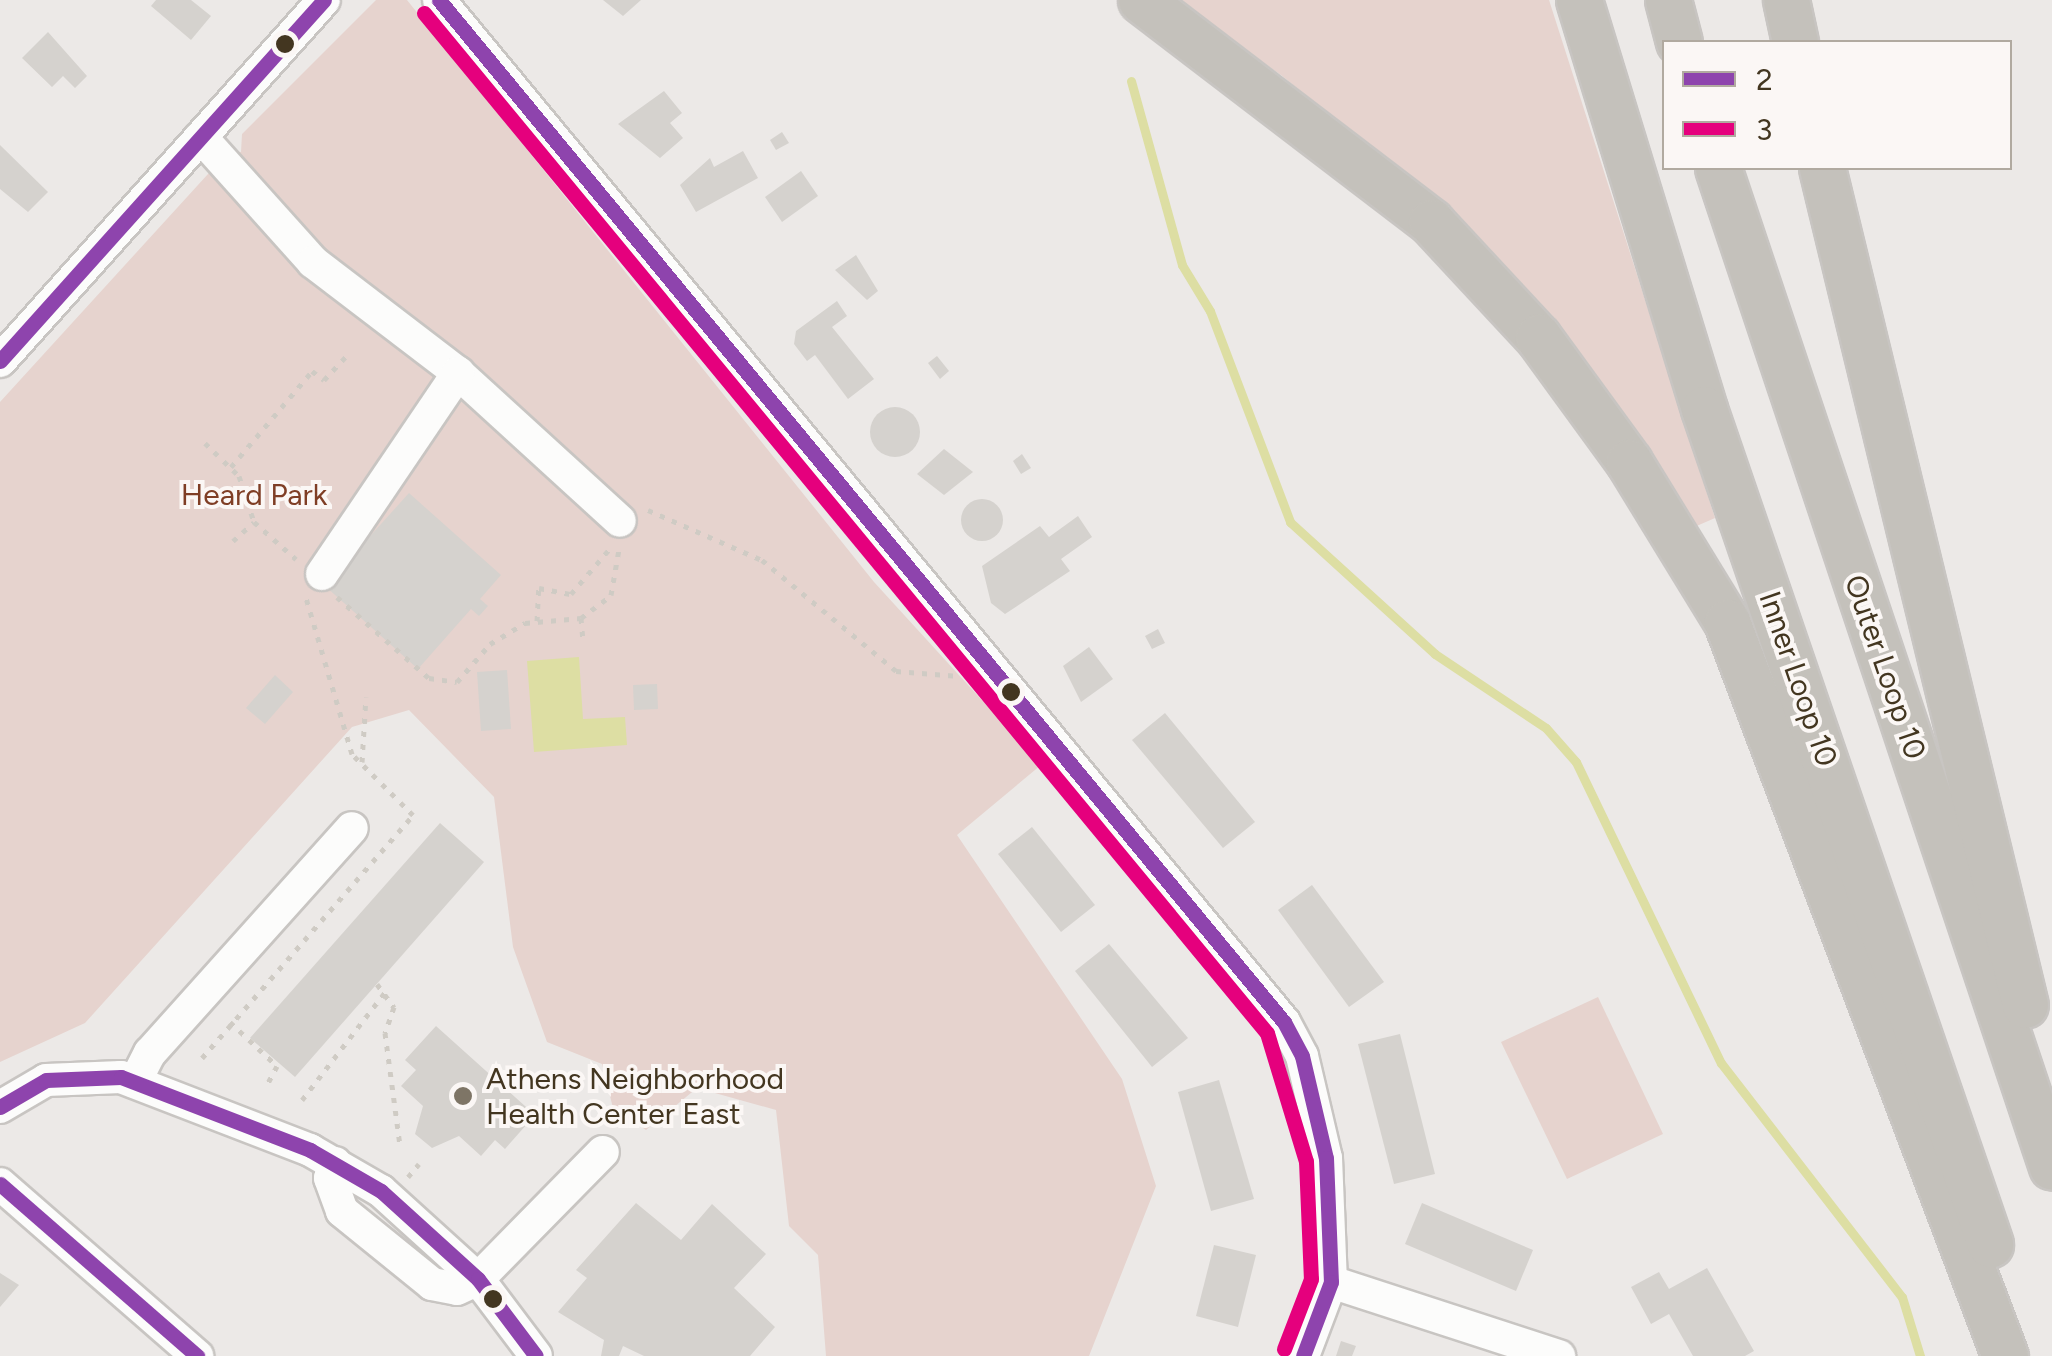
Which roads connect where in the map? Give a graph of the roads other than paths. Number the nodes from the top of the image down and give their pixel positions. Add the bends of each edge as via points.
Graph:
1 (324, 0) edge
2 (439, 0) edge
3 (1141, 0) edge
4 (1580, 0) edge
5 (1668, 0) edge
6 (1786, 0) edge
7 (1678, 40) edge
8 (1795, 40) edge
9 (201, 137) junction
10 (1719, 170) edge
11 (1822, 170) edge
12 (0, 361) edge
13 (458, 373) junction
14 (617, 532) road end
15 (318, 577) road end
16 (352, 828) dead end
17 (135, 1082) junction
18 (0, 1108) edge
19 (2052, 1124) edge
20 (602, 1152) dead end
21 (2052, 1167) edge
22 (0, 1184) edge
23 (478, 1279) junction
24 (1331, 1282) junction
25 (197, 1356) edge
26 (536, 1356) edge
27 (1303, 1356) edge
28 (1558, 1356) edge
29 (2005, 1356) edge
30 (2024, 1356) edge

1 - 9 street
2 - 24 street via 1284,1022 1302,1056 1326,1158
3 - 29 highway via 1432,222 1538,337 1629,462 1727,622
4 - 30 highway, Inner Loop 10 via 1704,410
5 - 7 highway
6 - 8 highway
9 - 12 street
9 - 13 street via 313,262
10 - 21 highway, Outer Loop 10
11 - 19 highway
13 - 14 street
13 - 15 street via 418,422 400,472
16 - 17 street via 150,1053
17 - 18 street via 82,1074 46,1080
17 - 23 street via 336,1163 381,1191
20 - 23 street
22 - 25 street
23 - 26 street
24 - 27 street
24 - 28 street

